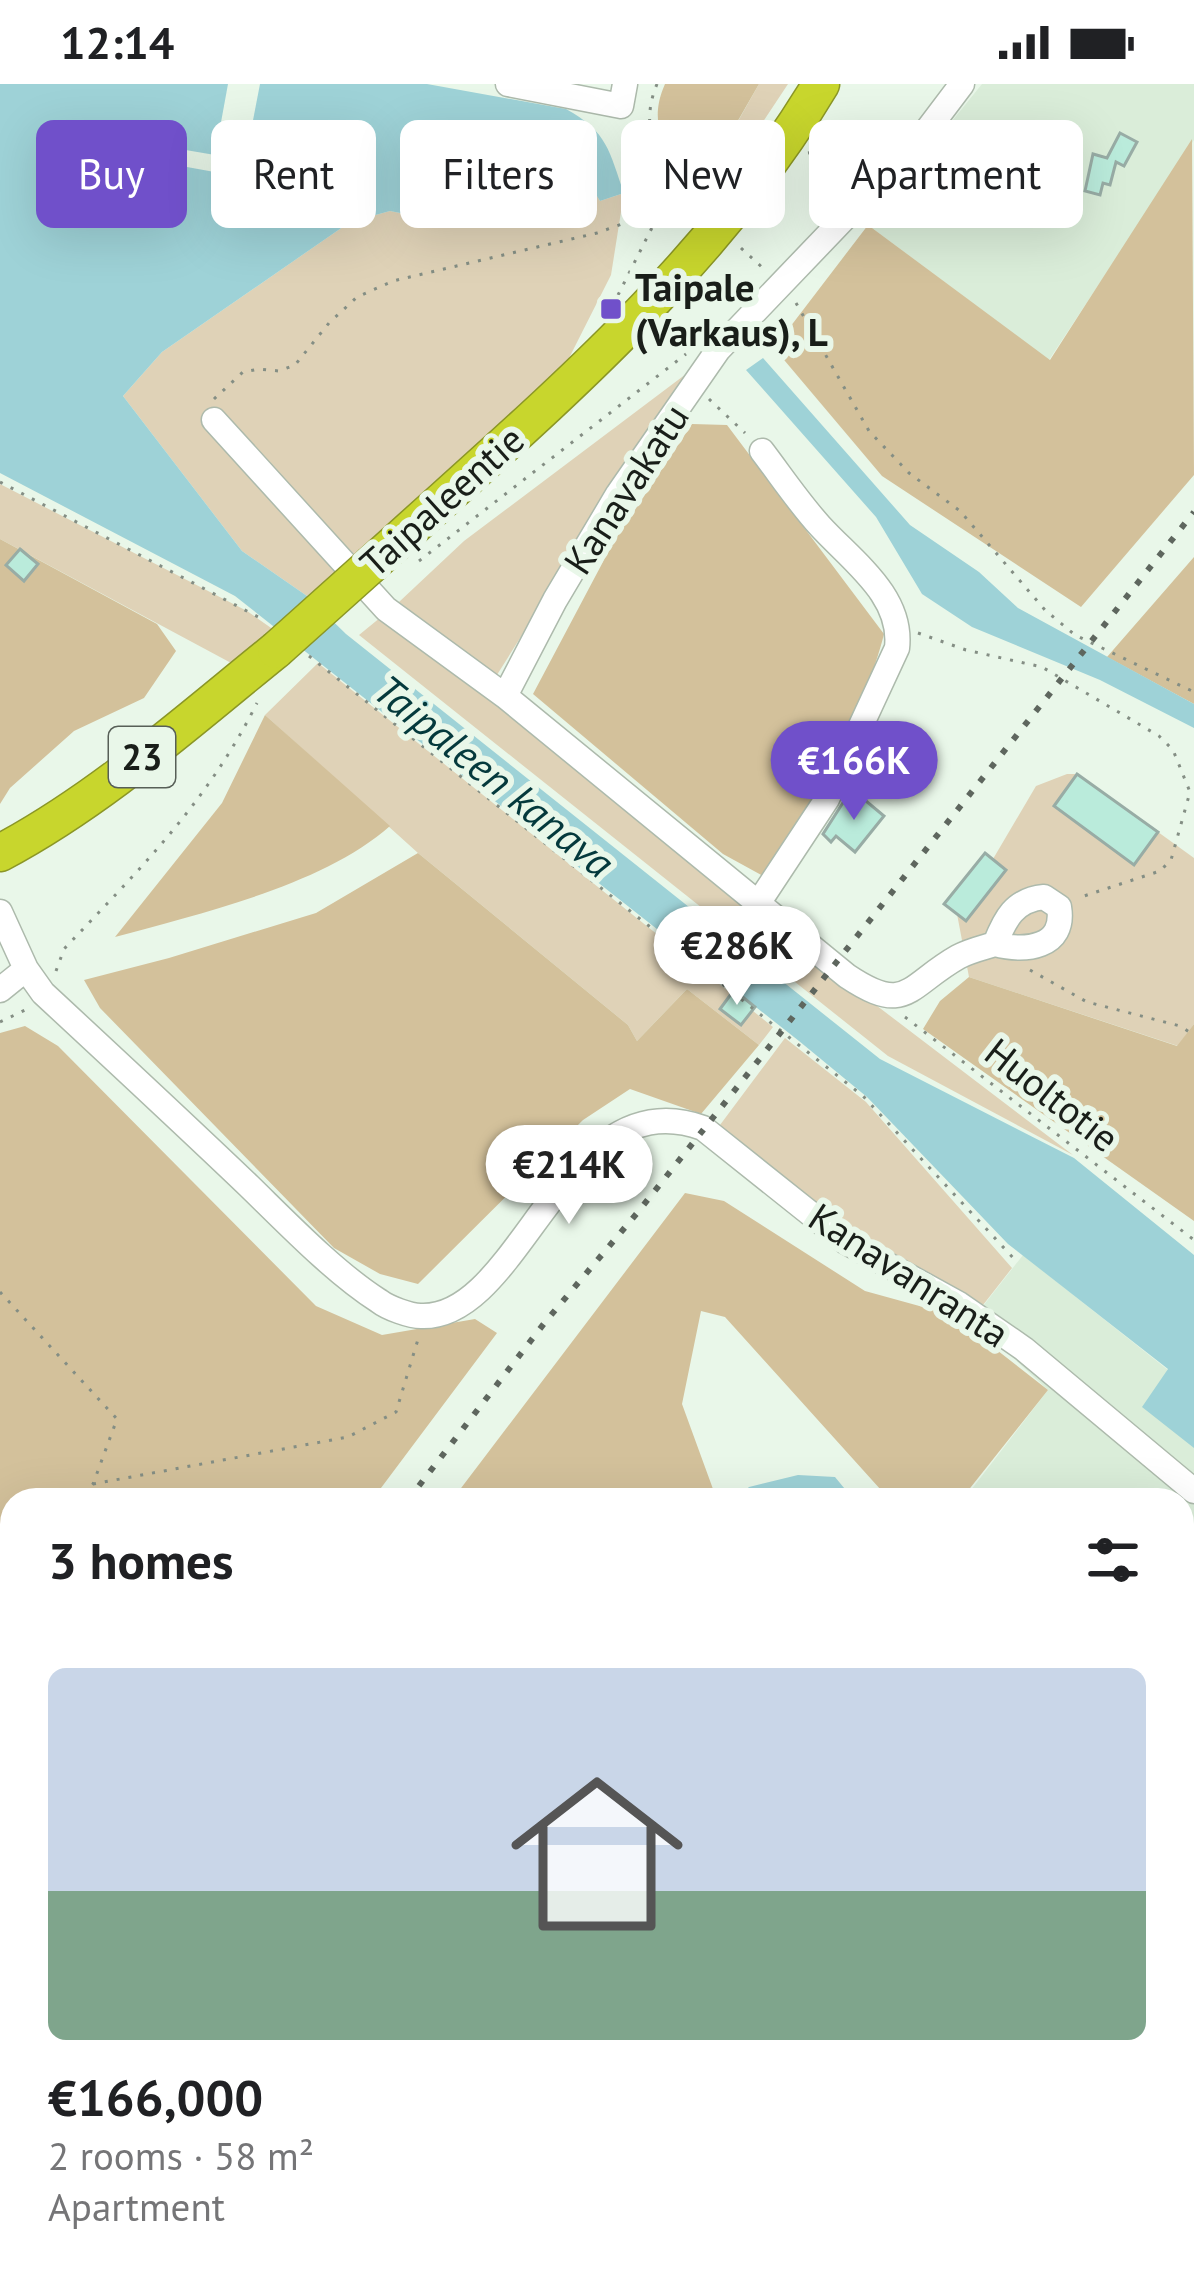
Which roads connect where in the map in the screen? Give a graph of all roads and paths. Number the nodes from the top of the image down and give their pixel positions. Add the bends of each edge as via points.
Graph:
1 (508, 84) edge
2 (625, 84) edge
3 (657, 84) edge
4 (821, 84) edge
5 (962, 84) edge
6 (649, 120) edge
7 (809, 153) edge
8 (801, 155) dead end
9 (621, 224) edge
10 (652, 228) edge
11 (735, 243) dead end
12 (773, 278) junction
13 (610, 309) dead end
14 (694, 346) dead end
15 (692, 388) junction
16 (214, 420) joint
17 (762, 451) joint
18 (0, 482) edge
19 (410, 568) dead end
20 (899, 626) junction
21 (286, 644) junction
22 (1194, 692) edge
23 (505, 696) junction
24 (257, 703) dead end
25 (1186, 811) junction
26 (1194, 812) edge
27 (0, 853) edge
28 (759, 902) junction
29 (1059, 907) junction
30 (0, 912) edge
31 (995, 944) junction
32 (1027, 968) dead end
33 (26, 969) junction
34 (0, 990) edge
35 (43, 993) junction
36 (875, 994) junction
37 (0, 1022) edge
38 (1194, 1035) edge
39 (1194, 1240) edge
40 (1017, 1262) dead end
41 (0, 1292) edge
42 (421, 1328) dead end
43 (93, 1484) junction
44 (90, 1488) edge
45 (1190, 1488) edge

1 - 2 street via 621,106
3 - 6 path
4 - 21 highway, Taipaleentie / 23, bridge via 673,284
5 - 12 street, Kanavakatu via 922,137
7 - 8 path
9 - 16 path via 357,297 295,365 244,372 217,394
10 - 13 path
11 - 12 path
12 - 15 street, Kanavakatu
12 - 22 path via 815,332 869,431 959,512 1045,610 1076,635
14 - 19 path
15 - 17 path
15 - 23 street, Kanavakatu via 618,494
16 - 23 street via 386,609
17 - 20 street via 879,587
18 - 21 path via 255,612
20 - 25 path via 1042,667 1159,736 1182,768
20 - 28 street via 897,648 826,799
21 - 27 highway, Taipaleentie / 23 via 166,740
21 - 40 path via 863,1096
23 - 28 street
24 - 35 path via 198,802 64,949
25 - 26 path
25 - 29 path via 1160,871
28 - 36 street
29 - 31 street via 1044,897 1021,903
29 - 31 street via 1061,921 1047,941 1032,949
30 - 33 street, Kanavanranta
31 - 36 street via 897,996
32 - 38 path via 1087,1002
33 - 34 street
33 - 35 street, Kanavanranta
35 - 37 path
35 - 45 street, Kanavanranta via 381,1303 421,1316 456,1310 600,1145 639,1123 678,1119 703,1128 846,1242 1024,1349
36 - 39 path, Huoltotie
41 - 43 path via 117,1419
42 - 43 path via 396,1412 348,1437
43 - 44 path

